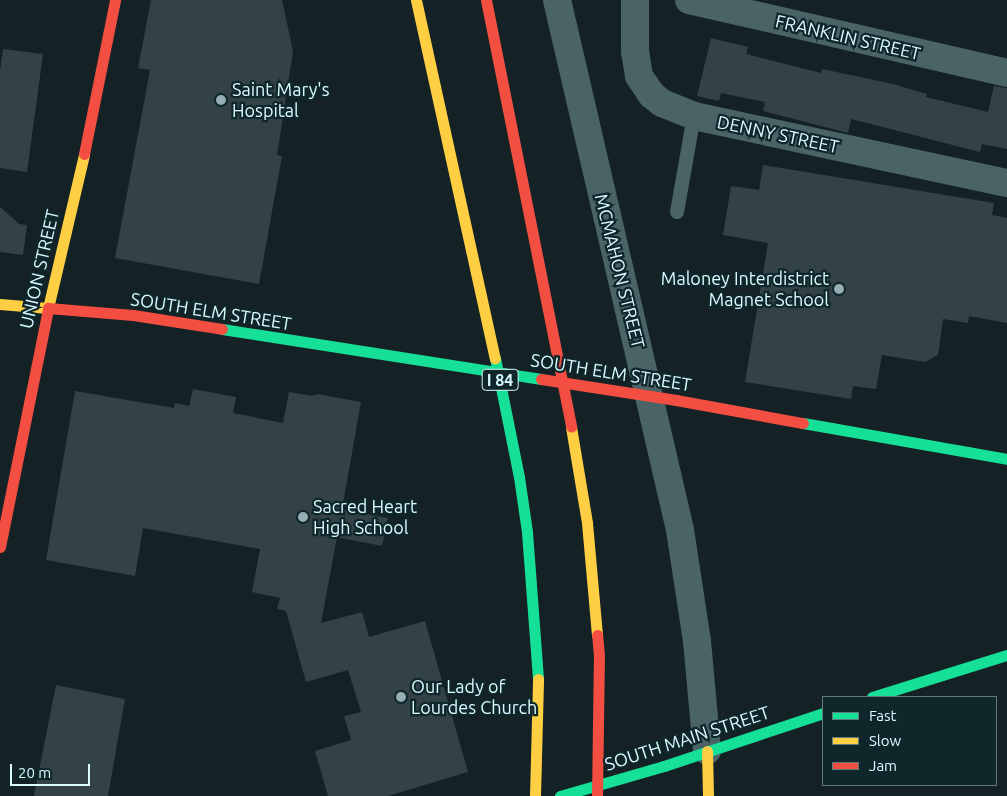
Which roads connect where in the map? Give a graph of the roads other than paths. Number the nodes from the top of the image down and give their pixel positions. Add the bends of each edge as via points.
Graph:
1 (115, 0) edge
2 (416, 0) edge
3 (486, 0) edge
4 (557, 0) edge
5 (634, 0) edge
6 (689, 0) edge
7 (1007, 73) edge
8 (694, 116) junction
9 (1007, 183) edge
10 (677, 212) dead end
11 (0, 304) edge
12 (48, 308) junction
13 (1007, 459) edge
14 (0, 547) edge
15 (1007, 655) edge
16 (875, 696) edge
17 (822, 713) edge
18 (707, 751) junction
19 (536, 796) edge
20 (560, 796) edge
21 (597, 796) edge
22 (708, 796) edge

1 - 12 main road, UNION STREET
2 - 19 main road, I 84 via 519,477 536,650
3 - 21 main road via 566,400 587,523 599,656
4 - 18 street, MCMAHON STREET via 680,530 697,641
5 - 8 street, DENNY STREET via 636,63 644,87 662,103
6 - 7 street, FRANKLIN STREET
8 - 9 street, DENNY STREET
8 - 10 lane
11 - 12 main road, SOUTH ELM STREET
12 - 13 main road, SOUTH ELM STREET via 133,315 676,400
12 - 14 main road, UNION STREET
15 - 16 main road
17 - 18 main road, SOUTH MAIN STREET
18 - 20 main road, SOUTH MAIN STREET
18 - 22 main road

